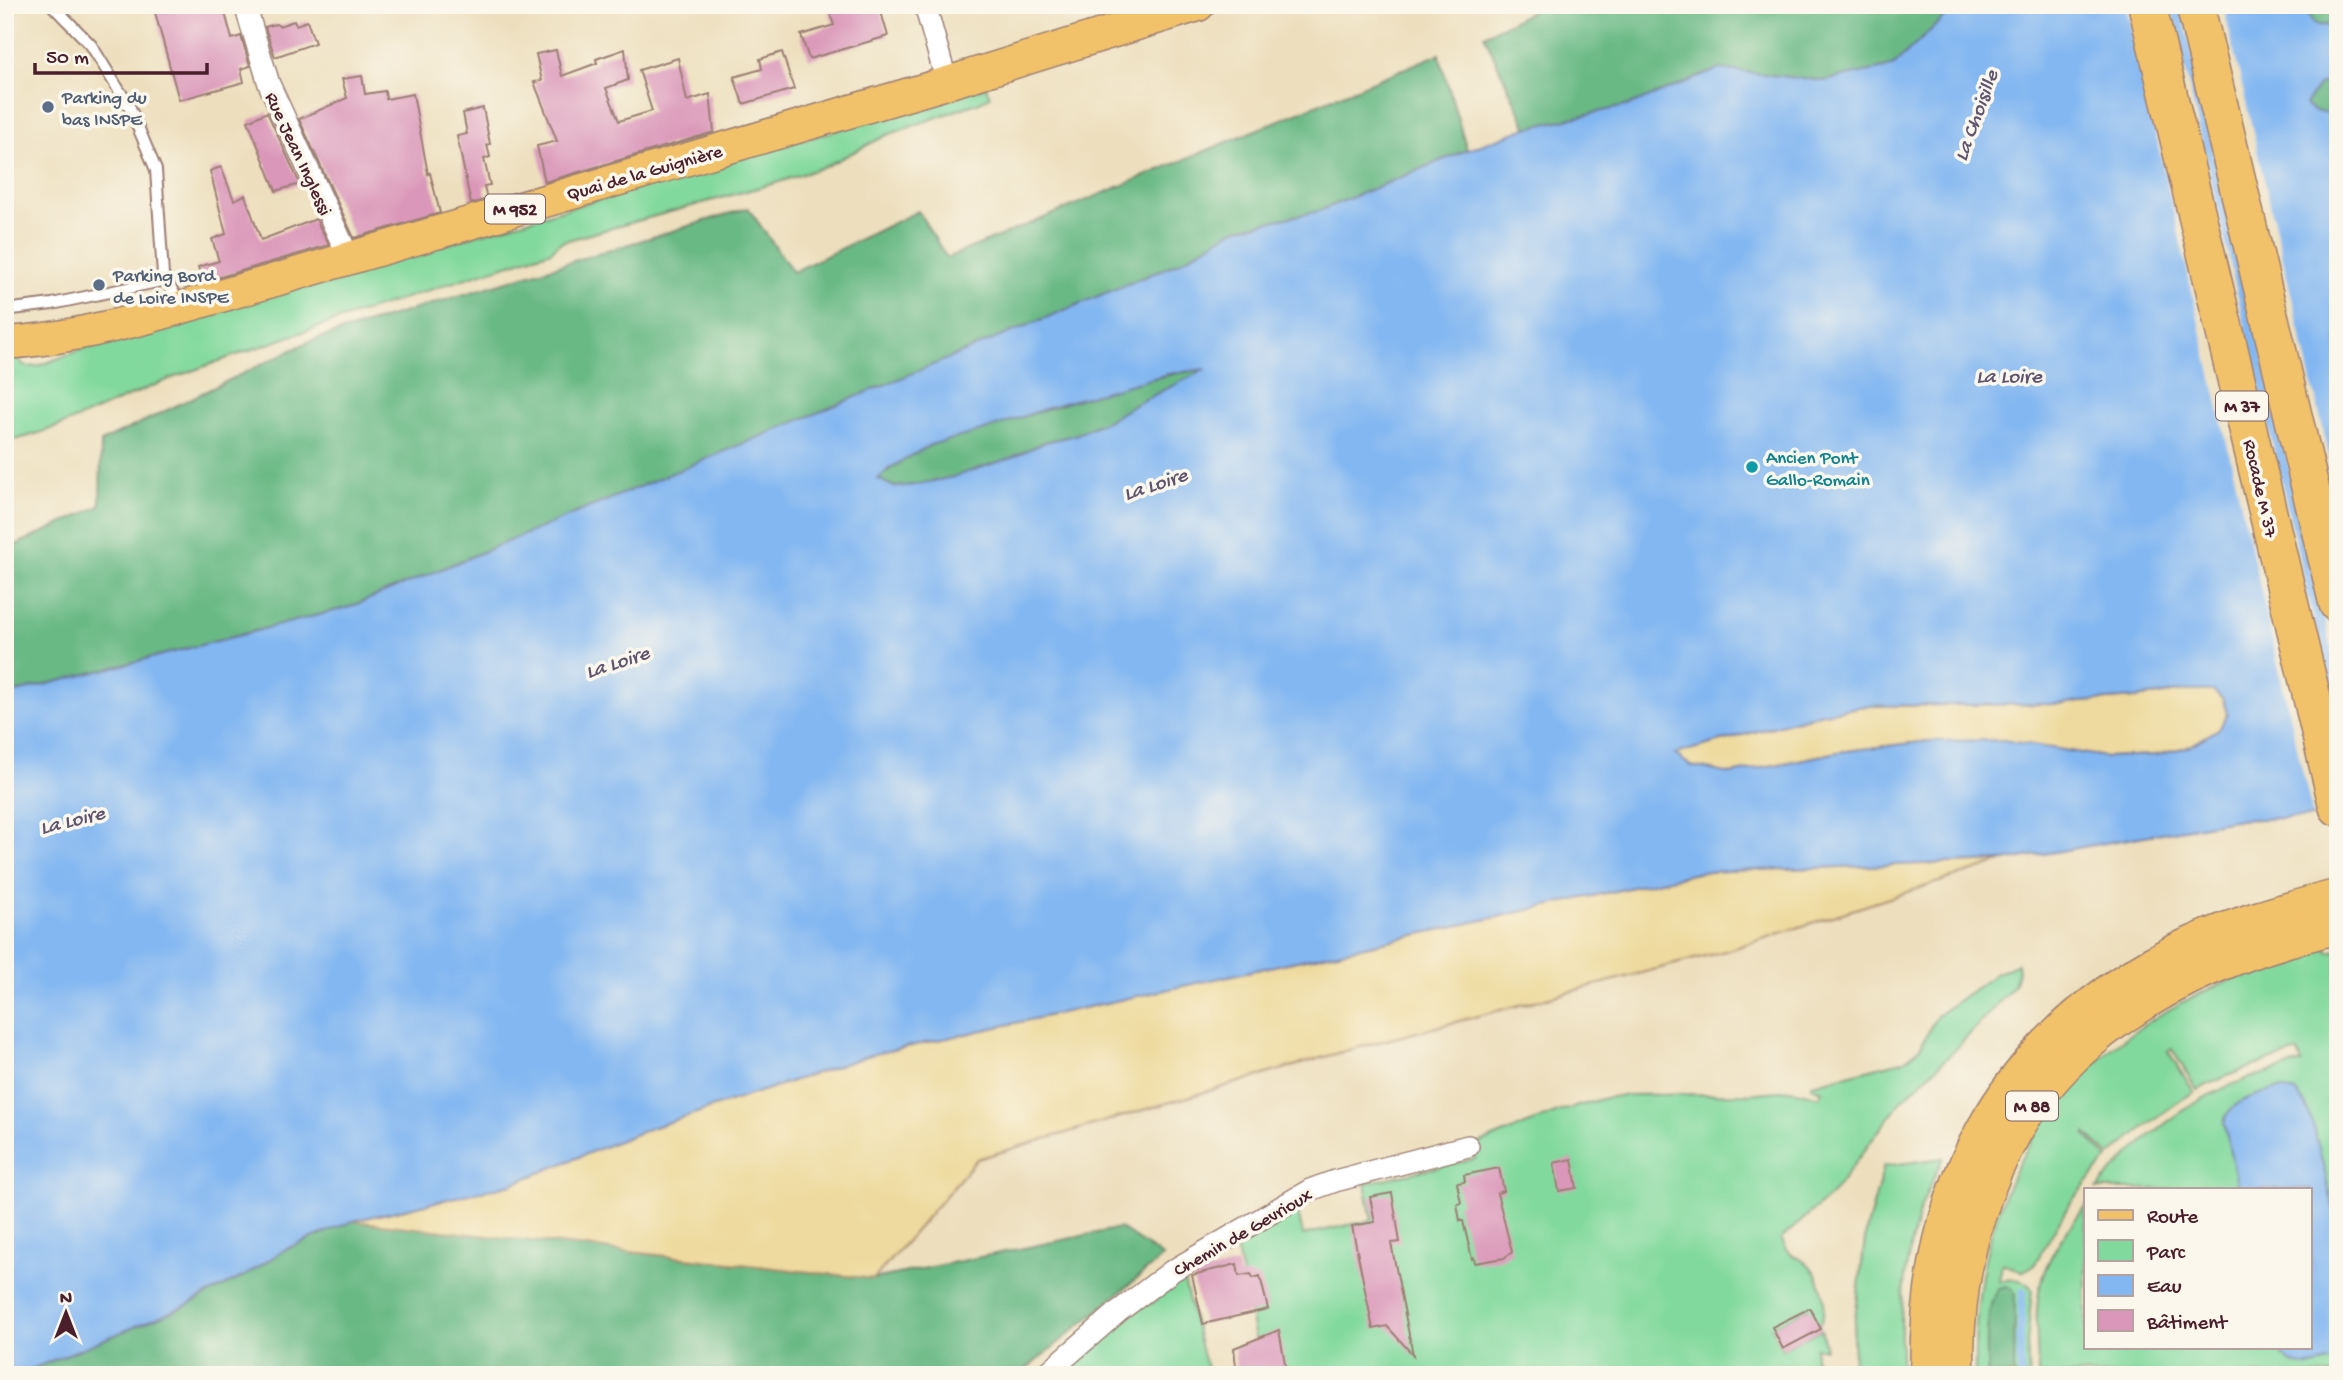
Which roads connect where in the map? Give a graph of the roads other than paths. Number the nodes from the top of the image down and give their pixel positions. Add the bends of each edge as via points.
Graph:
1 (52, 5) edge
2 (245, 5) edge
3 (925, 5) edge
4 (1198, 5) edge
5 (2147, 5) edge
6 (2195, 5) edge
7 (947, 83) junction
8 (349, 258) junction
9 (166, 280) junction
10 (182, 307) junction
11 (5, 310) edge
12 (5, 343) edge
13 (2338, 604) edge
14 (2338, 807) edge
15 (2338, 898) edge
16 (2338, 925) edge
17 (1468, 1146) dead end
18 (1045, 1375) edge
19 (1929, 1375) edge
20 (1956, 1375) edge

1 - 9 lane via 91,45 130,108 156,170
2 - 8 street, Rue Jean Inglessi via 269,84
3 - 7 street
4 - 7 main road, Quai de la Guignière / M 952
5 - 14 highway, Rocade M 37 / M 37
6 - 13 highway, M 37
7 - 8 main road, Quai de la Guignière / M 952
8 - 10 main road, Quai de la Guignière / M 952
9 - 10 lane
9 - 11 lane
10 - 12 main road, Quai de la Guignière / M 952 via 105,328
15 - 19 highway, M 88 via 2252,922 2169,956 2097,1001 2032,1060 1982,1135 1948,1214 1931,1300
16 - 20 highway, M 88 via 2249,952 2182,979 2108,1026 2065,1065 2013,1133 1982,1200 1960,1283
17 - 18 street, Chemin de Gevrioux via 1310,1190 1172,1271

